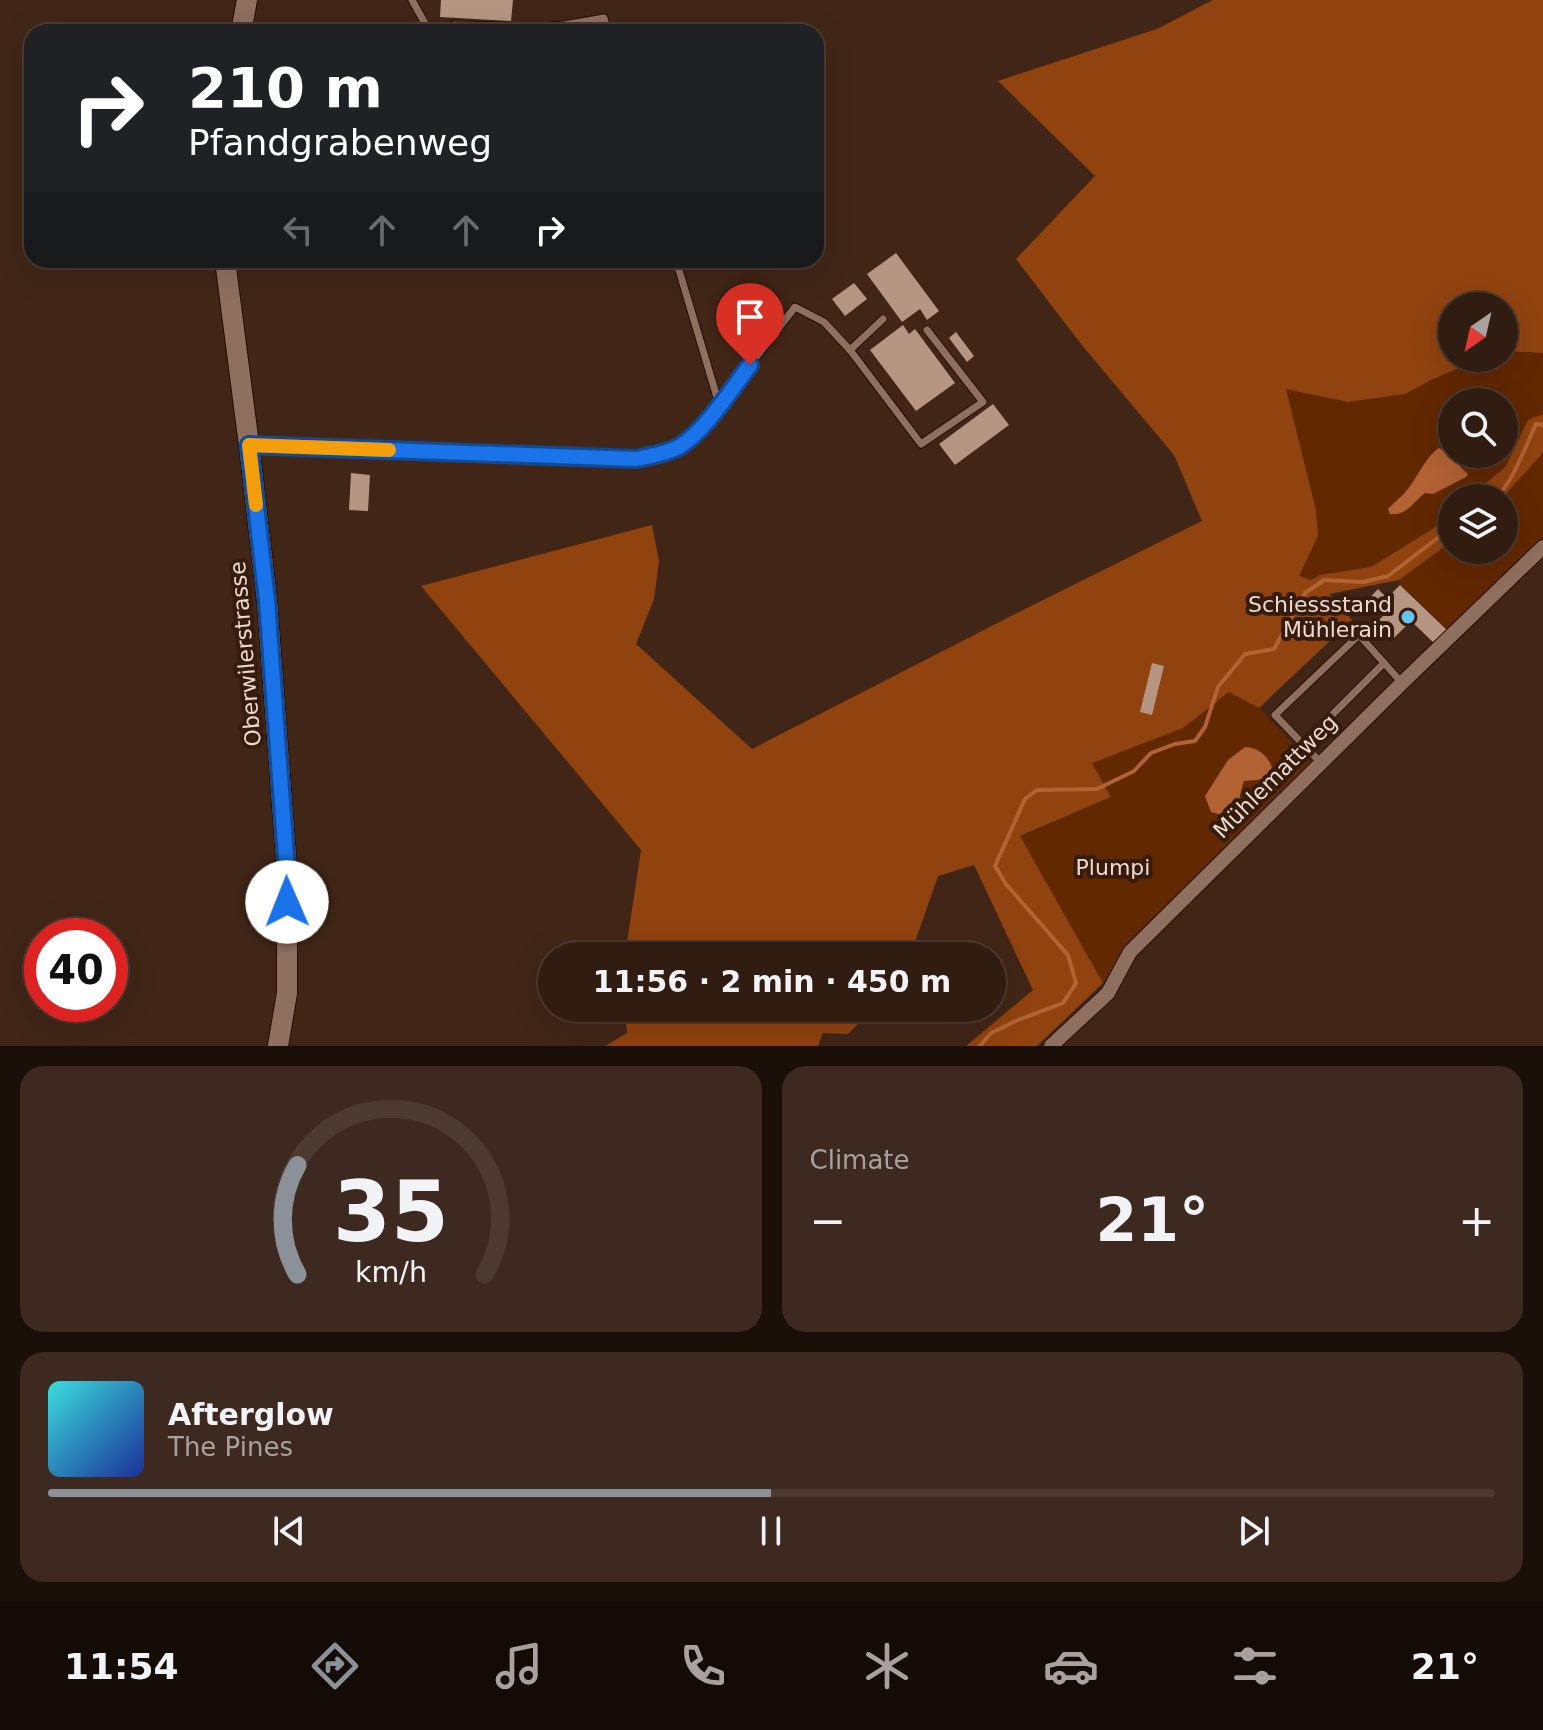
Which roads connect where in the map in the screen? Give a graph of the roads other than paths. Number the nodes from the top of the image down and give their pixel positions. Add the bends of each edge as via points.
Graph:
1 (247, 0) edge
2 (412, 0) edge
3 (242, 24) edge
4 (425, 24) edge
5 (570, 24) edge
6 (606, 24) edge
7 (226, 268) edge
8 (678, 268) edge
9 (883, 319) dead end
10 (927, 330) dead end
11 (850, 350) junction
12 (719, 404) junction
13 (249, 445) junction
14 (1543, 547) edge
15 (1384, 663) junction
16 (1402, 683) junction
17 (1303, 744) junction
18 (1321, 763) junction
19 (278, 1046) edge
20 (1051, 1046) edge

1 - 3 street
2 - 4 lane
5 - 6 lane via 604,18
7 - 13 street, Oberwilerstrasse
8 - 12 lane
9 - 11 lane
10 - 11 lane via 983,402 921,444
11 - 12 lane via 824,322 795,307
12 - 13 lane via 678,447 636,459
13 - 19 street, Oberwilerstrasse via 267,601 287,871 287,993
14 - 16 street, Mühlemattweg
15 - 16 lane
15 - 17 lane
15 - 17 lane via 1359,635 1275,715
16 - 18 street, Mühlemattweg
17 - 18 lane
18 - 20 street, Mühlemattweg via 1130,952 1108,993

